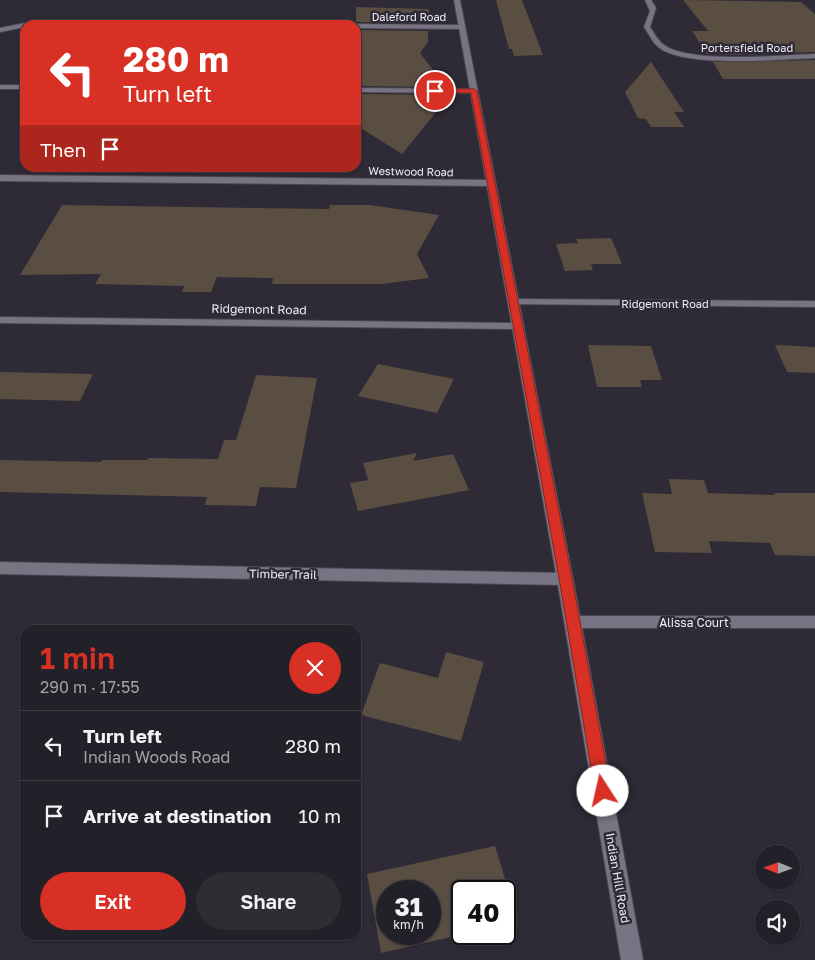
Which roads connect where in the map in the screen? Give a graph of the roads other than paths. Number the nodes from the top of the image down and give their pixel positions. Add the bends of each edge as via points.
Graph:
1 (457, 0) edge
2 (648, 0) edge
3 (20, 26) edge
4 (361, 26) edge
5 (462, 27) junction
6 (0, 30) edge
7 (815, 56) edge
8 (0, 87) edge
9 (20, 87) edge
10 (361, 90) edge
11 (474, 91) junction
12 (0, 178) edge
13 (491, 183) junction
14 (514, 302) junction
15 (815, 304) edge
16 (0, 320) edge
17 (518, 326) junction
18 (0, 568) edge
19 (566, 578) junction
20 (573, 622) junction
21 (815, 622) edge
22 (632, 960) edge

1 - 5 street, Indian Hill Road
2 - 7 street, Portersfield Road via 654,11 647,27 660,45 679,54 718,58
3 - 6 street
4 - 5 street, Daleford Road
5 - 11 street, Indian Hill Road
8 - 9 street
10 - 11 street
11 - 13 street, Indian Hill Road
12 - 13 street, Westwood Road
13 - 14 street, Indian Hill Road
14 - 15 street, Ridgemont Road
14 - 17 street, Indian Hill Road
16 - 17 street, Ridgemont Road
17 - 19 street, Indian Hill Road
18 - 19 street, Timber Trail
19 - 20 street, Indian Hill Road
20 - 21 street, Alissa Court
20 - 22 street, Indian Hill Road

